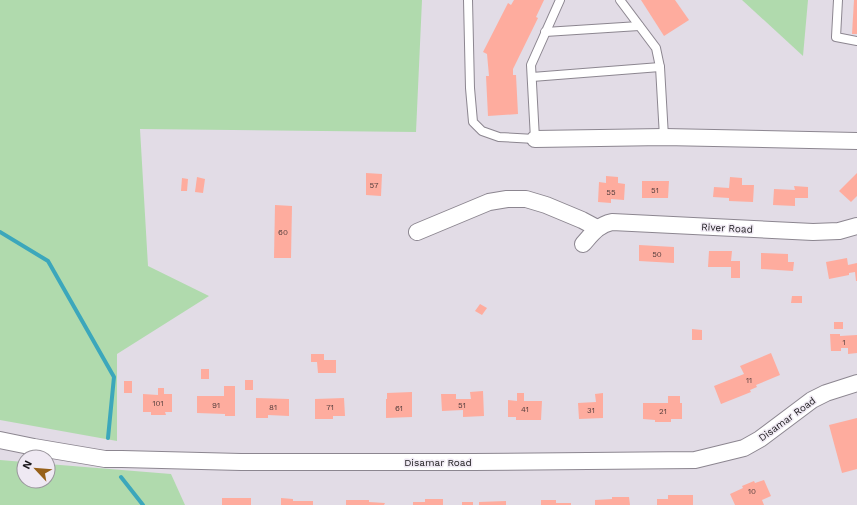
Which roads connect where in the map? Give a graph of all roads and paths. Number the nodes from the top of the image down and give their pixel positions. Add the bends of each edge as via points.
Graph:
1 (468, 0) edge
2 (560, 0) edge
3 (620, 0) edge
4 (838, 0) edge
5 (640, 26) junction
6 (545, 32) junction
7 (857, 41) edge
8 (660, 67) junction
9 (532, 77) junction
10 (664, 137) junction
11 (535, 139) junction
12 (857, 141) edge
13 (857, 226) edge
14 (597, 228) junction
15 (417, 232) dead end
16 (583, 244) dead end
17 (857, 383) edge
18 (0, 440) edge

1 - 11 lane via 473,122 482,131 499,137
2 - 6 lane
3 - 5 lane
4 - 7 lane via 836,37
5 - 6 lane
5 - 8 lane via 656,48
6 - 9 lane via 531,65
8 - 9 lane
8 - 10 lane
9 - 11 lane
10 - 11 street
10 - 12 street
13 - 14 street, River Road via 839,231 813,232 612,222
14 - 15 street via 546,205 526,199 507,199 489,202
14 - 16 street
17 - 18 street, Disamar Road via 812,400 760,440 744,448 695,460 241,462 105,459

